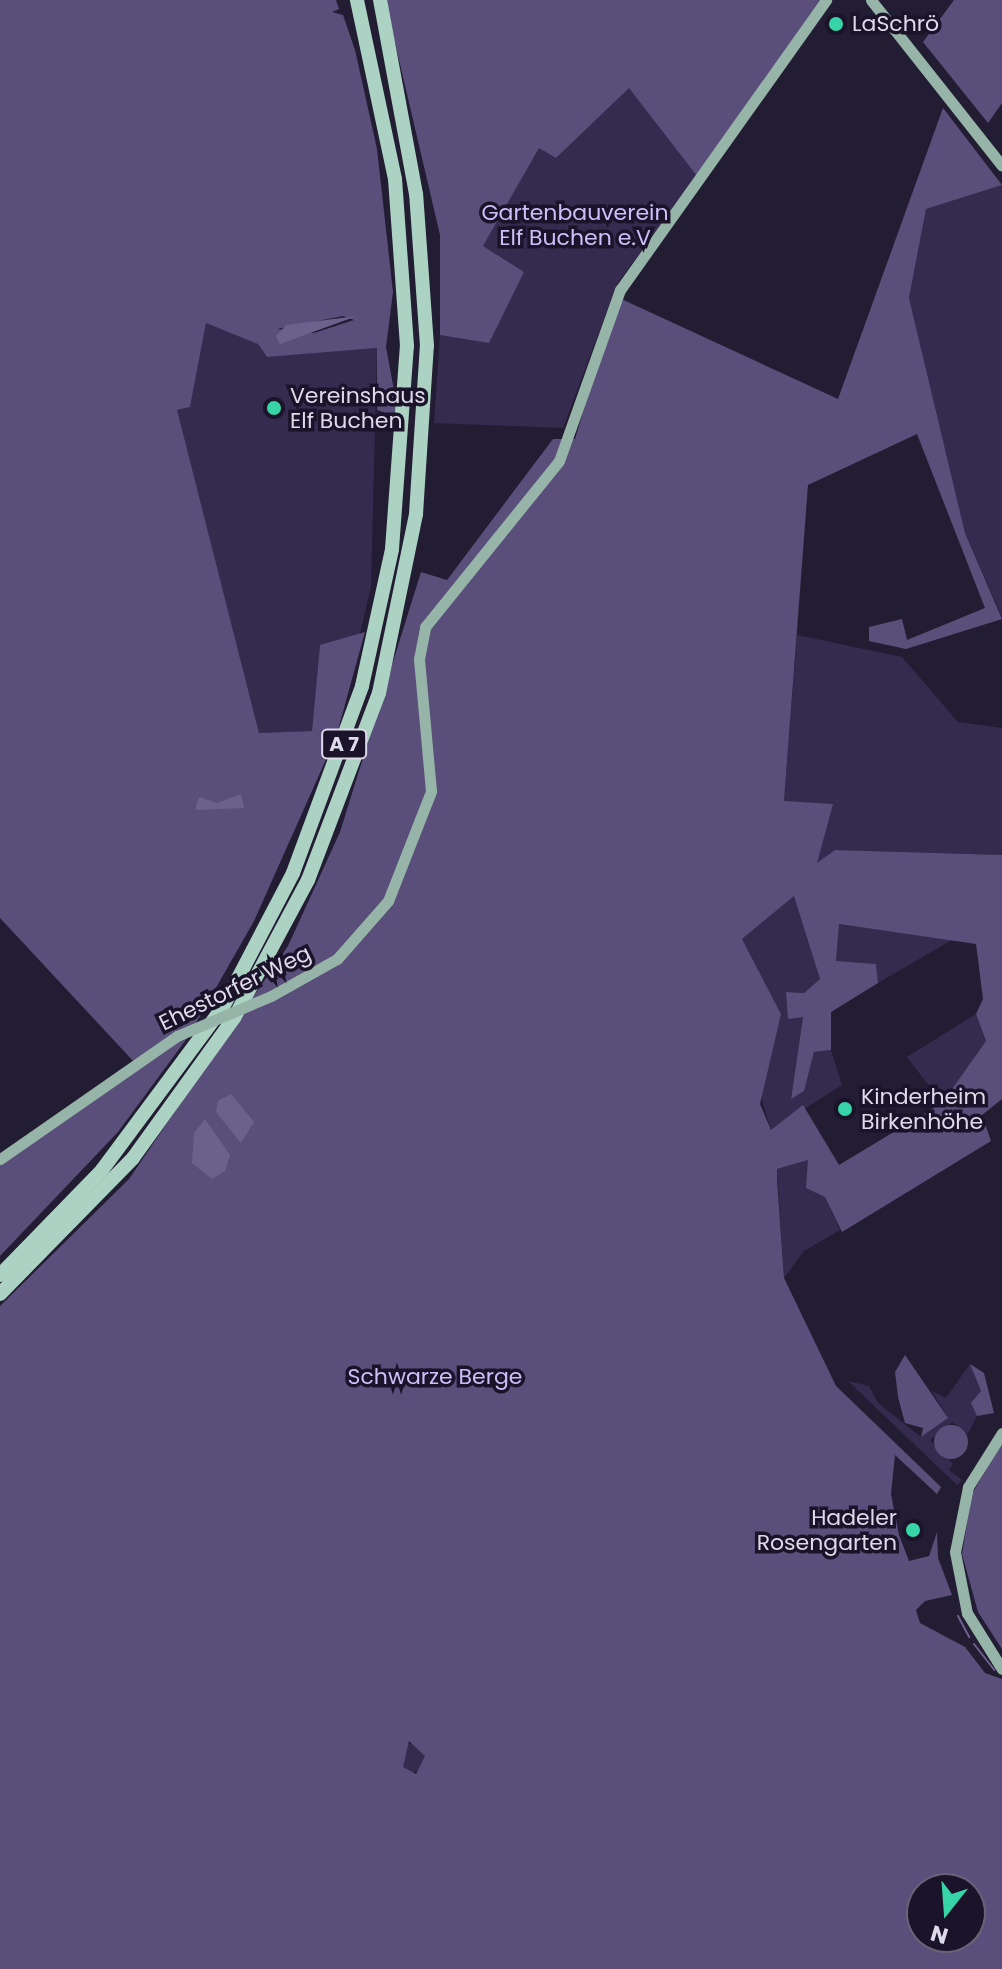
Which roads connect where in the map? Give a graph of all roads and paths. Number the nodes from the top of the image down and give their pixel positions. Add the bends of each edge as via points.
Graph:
1 (355, 0) edge
2 (372, 0) edge
3 (380, 0) edge
4 (826, 0) edge
5 (832, 0) edge
6 (876, 4) edge
7 (818, 14) junction
8 (393, 64) junction
9 (1002, 166) edge
10 (0, 1159) edge
11 (0, 1275) edge
12 (0, 1294) edge
13 (1002, 1433) edge
14 (1002, 1669) edge

1 - 11 highway, A 7 via 395,179 407,398 392,549 355,710 293,873 223,1007 116,1153
2 - 8 highway, A 7
3 - 8 highway
4 - 7 main road
5 - 7 main road
6 - 9 main road
7 - 10 main road, Ehestorfer Weg, bridge via 620,290 570,436 552,471 430,620 419,659 433,772 412,853 357,941 271,996 177,1036
8 - 12 highway, A 7 via 422,252 425,419 406,581 375,705 308,880 234,1018 133,1158
13 - 14 main road via 968,1487 955,1552 967,1613

